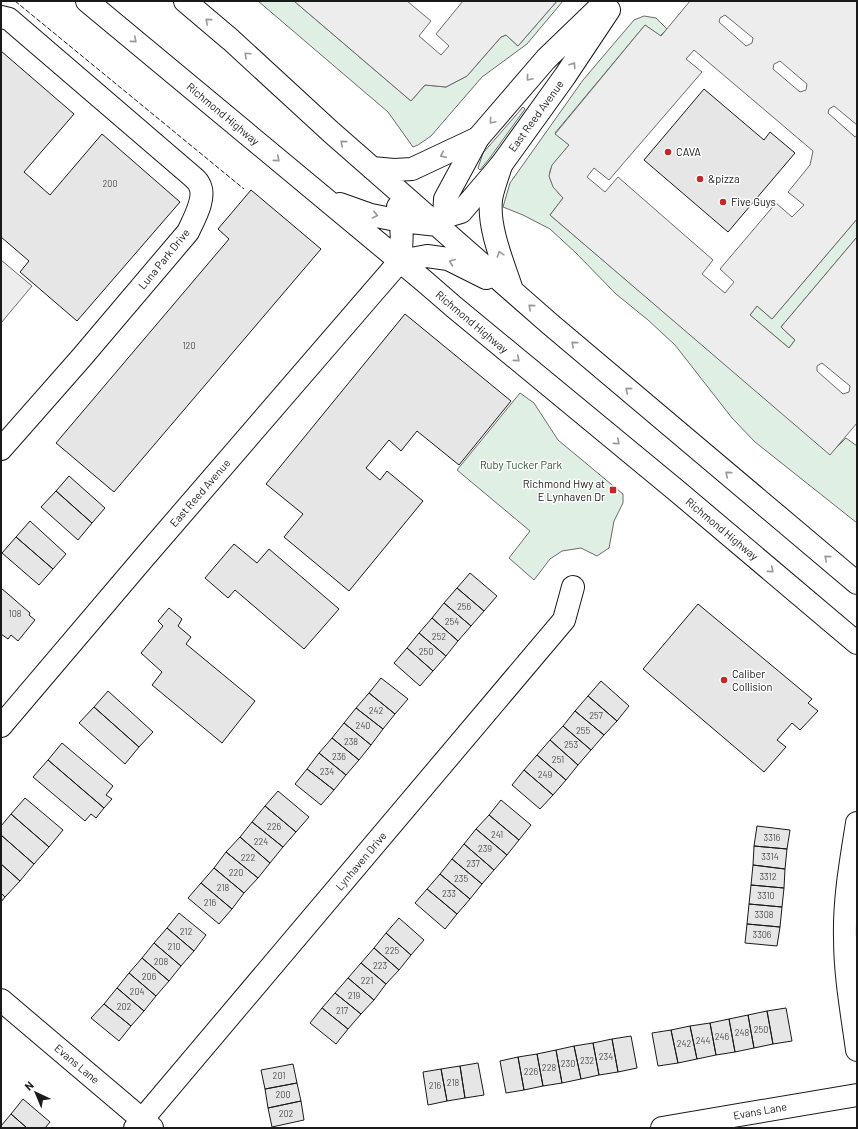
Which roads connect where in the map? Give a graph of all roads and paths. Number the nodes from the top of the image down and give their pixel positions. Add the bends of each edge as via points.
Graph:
1 (88, 1) edge
2 (185, 1) edge
3 (606, 1) edge
4 (615, 1) edge
5 (1, 17) edge
6 (478, 138) junction
7 (501, 165) junction
8 (372, 168) junction
9 (392, 185) junction
10 (325, 199) junction
11 (401, 220) junction
12 (441, 221) junction
13 (427, 256) junction
14 (400, 261) junction
15 (424, 280) junction
16 (512, 291) junction
17 (1, 449) edge
18 (857, 582) edge
19 (573, 587) dead end
20 (857, 643) edge
21 (1, 726) edge
22 (857, 823) edge
23 (1, 1000) edge
24 (857, 1050) edge
25 (857, 1095) edge
26 (143, 1125) edge
27 (662, 1128) edge

1 -> 10 main road, Richmond Highway
8 -> 2 main road
3 -> 6 main road via 546,58
7 -> 4 main road, East Reed Avenue
5 - 17 main road, Luna Park Drive via 9,19 193,176 200,184 202,194 197,214 188,232
6 -> 8 main road via 412,169
6 - 12 main road via 445,199
7 - 12 main road, East Reed Avenue via 461,212
16 -> 7 main road via 490,219 491,199
8 - 9 main road
9 - 11 main road
9 - 12 main road
10 -> 11 main road via 371,215
10 - 14 main road, Richmond Highway
11 - 12 main road
11 - 14 main road
12 - 13 main road
12 - 16 main road
13 - 14 main road
13 - 15 main road
16 -> 13 main road via 448,259
14 - 15 main road, Richmond Highway
14 - 21 main road, East Reed Avenue
15 -> 20 main road, Richmond Highway
18 -> 16 main road
19 - 26 main road, Lynhaven Drive via 564,620
22 - 24 main road via 848,882 845,938 847,983
23 - 26 main road, Evans Lane
25 - 27 main road, Evans Lane

